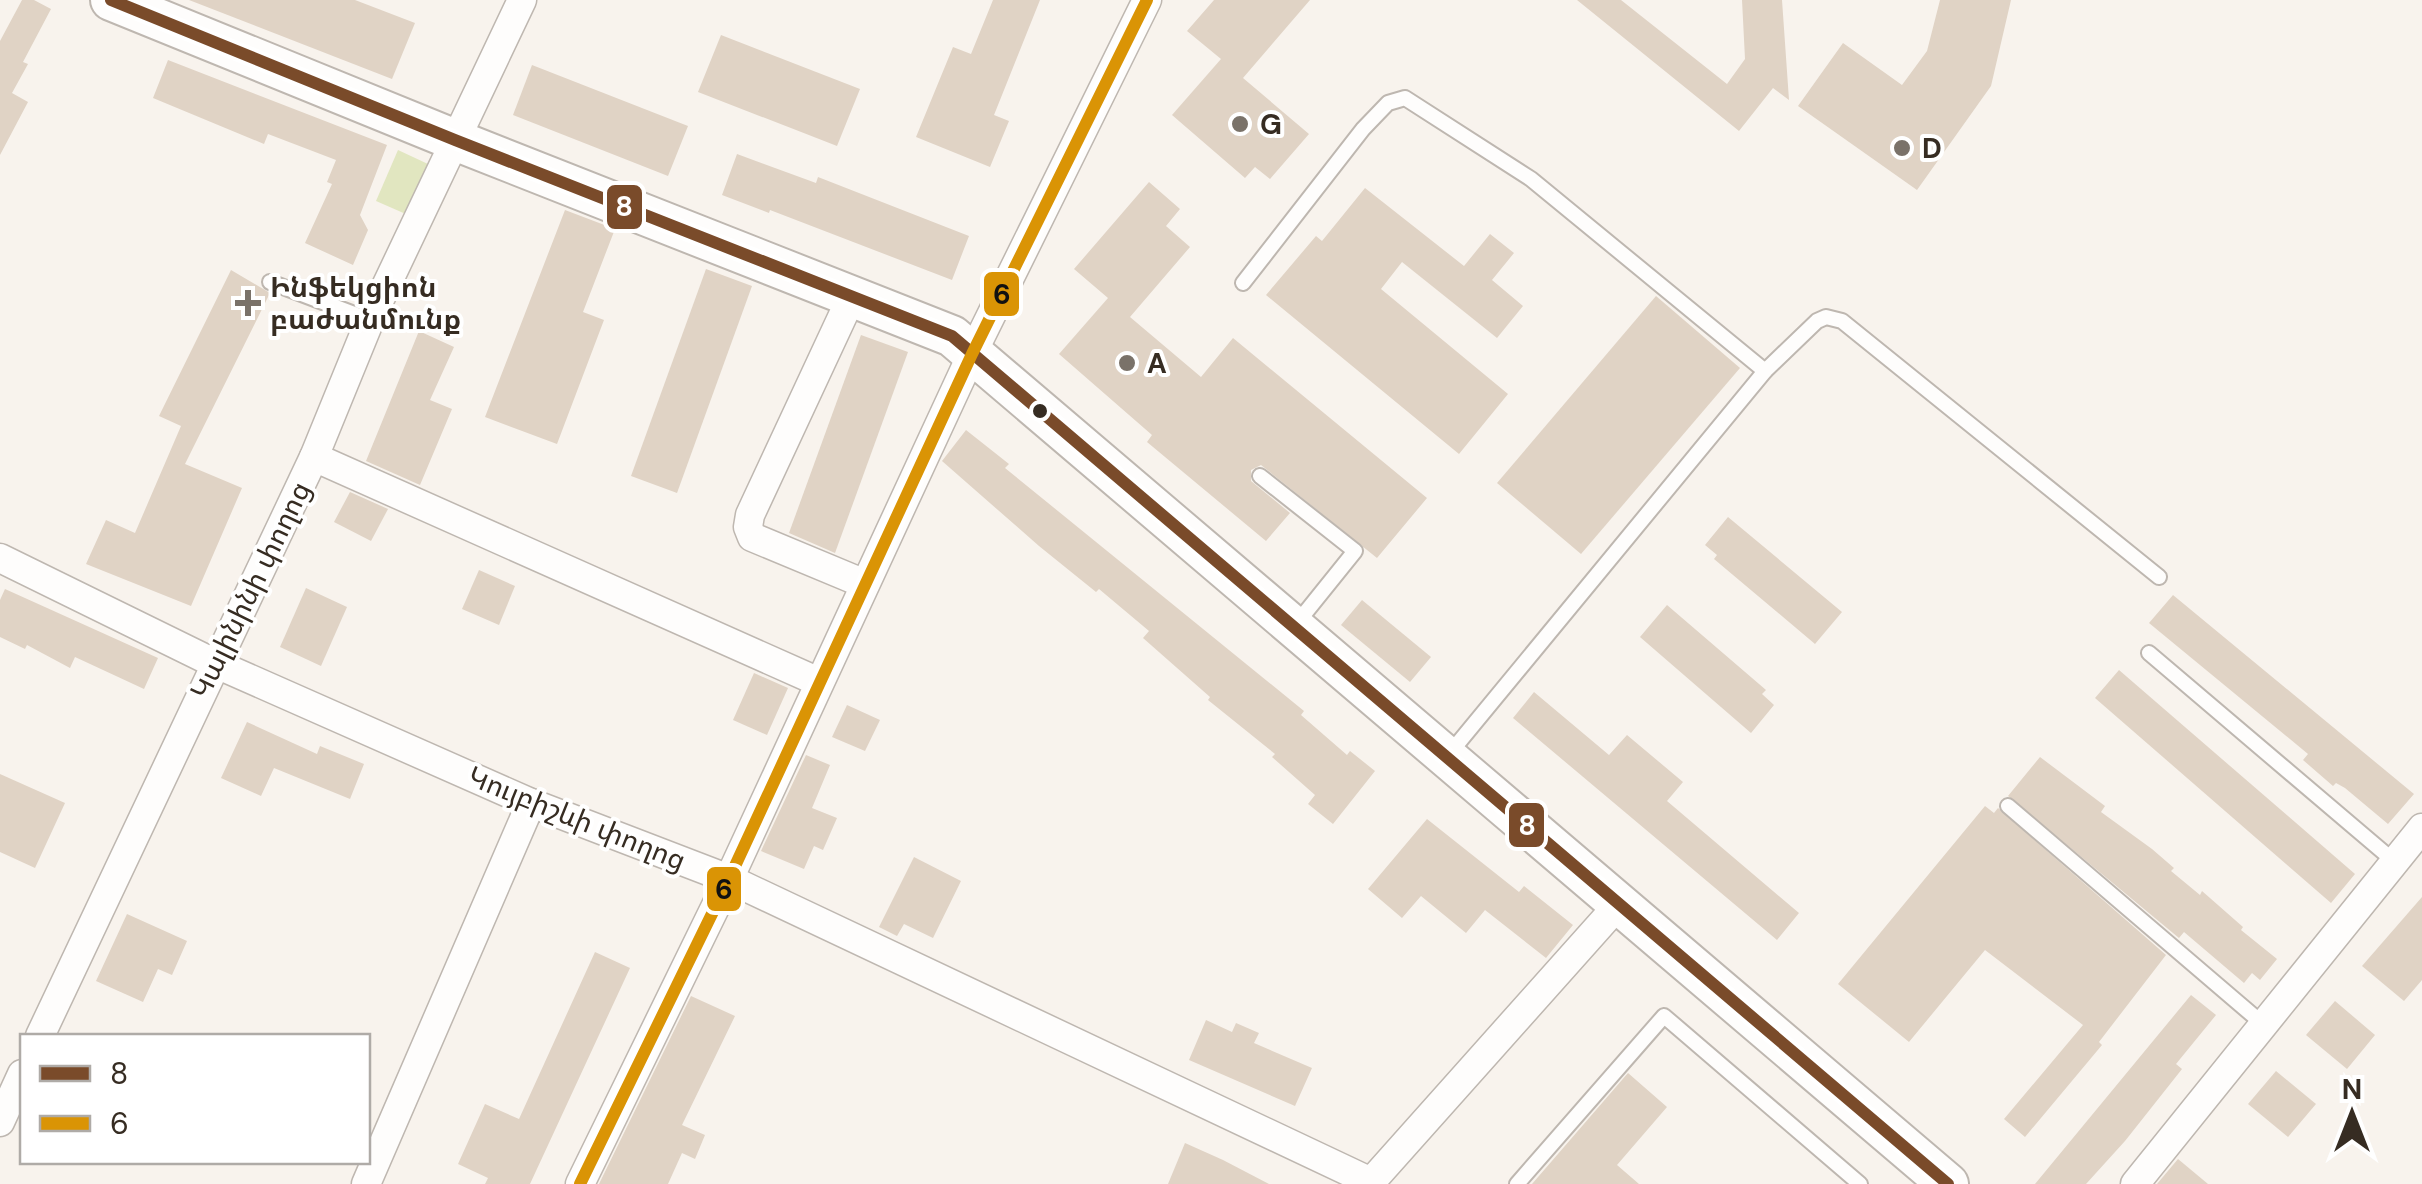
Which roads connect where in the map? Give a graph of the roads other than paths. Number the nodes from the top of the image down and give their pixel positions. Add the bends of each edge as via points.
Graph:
1 (112, 0) edge
2 (522, 0) edge
3 (1147, 0) edge
4 (455, 140) junction
5 (270, 282) dead end
6 (1243, 283) dead end
7 (852, 296) junction
8 (370, 320) junction
9 (972, 354) junction
10 (1765, 371) junction
11 (314, 457) junction
12 (1260, 476) dead end
13 (0, 558) edge
14 (2158, 578) dead end
15 (865, 584) junction
16 (1294, 628) junction
17 (2149, 652) dead end
18 (214, 663) junction
19 (819, 682) junction
20 (1447, 758) junction
21 (531, 803) junction
22 (2008, 806) dead end
23 (2422, 828) edge
24 (2395, 862) junction
25 (729, 879) junction
26 (1619, 904) junction
27 (2263, 1024) junction
28 (41, 1034) edge
29 (20, 1078) edge
30 (0, 1122) edge
31 (1371, 1182) edge
32 (366, 1184) edge
33 (580, 1184) edge
34 (1516, 1184) edge
35 (1860, 1184) edge
36 (1948, 1184) edge
37 (2134, 1184) edge

1 - 4 main road
2 - 4 street, Կալինինի փողոց
3 - 9 street
4 - 7 main road
4 - 8 street, Կալինինի փողոց
5 - 8 lane
6 - 10 lane via 1363,129 1388,103 1405,98 1530,179
7 - 9 main road via 952,336
7 - 15 street via 748,527 752,537
8 - 11 street, Կալինինի փողոց
9 - 15 street
9 - 16 main road
10 - 14 lane via 1817,321 1842,320
10 - 20 lane
11 - 18 street, Կալինինի փողոց
11 - 19 street
12 - 16 lane via 1354,551
13 - 18 street, Կույբիշևի փողոց
15 - 19 street
16 - 20 main road
17 - 24 lane
18 - 21 street, Կույբիշևի փողոց
18 - 28 street, Կալինինի փողոց
19 - 25 street
20 - 26 main road
21 - 25 street, Կույբիշևի փողոց
21 - 32 street
22 - 27 lane
23 - 24 street
24 - 27 street
25 - 31 street, Կույբիշևի փողոց
25 - 33 street
26 - 31 street
26 - 36 main road
27 - 37 street
29 - 30 street
34 - 35 lane via 1664,1016

